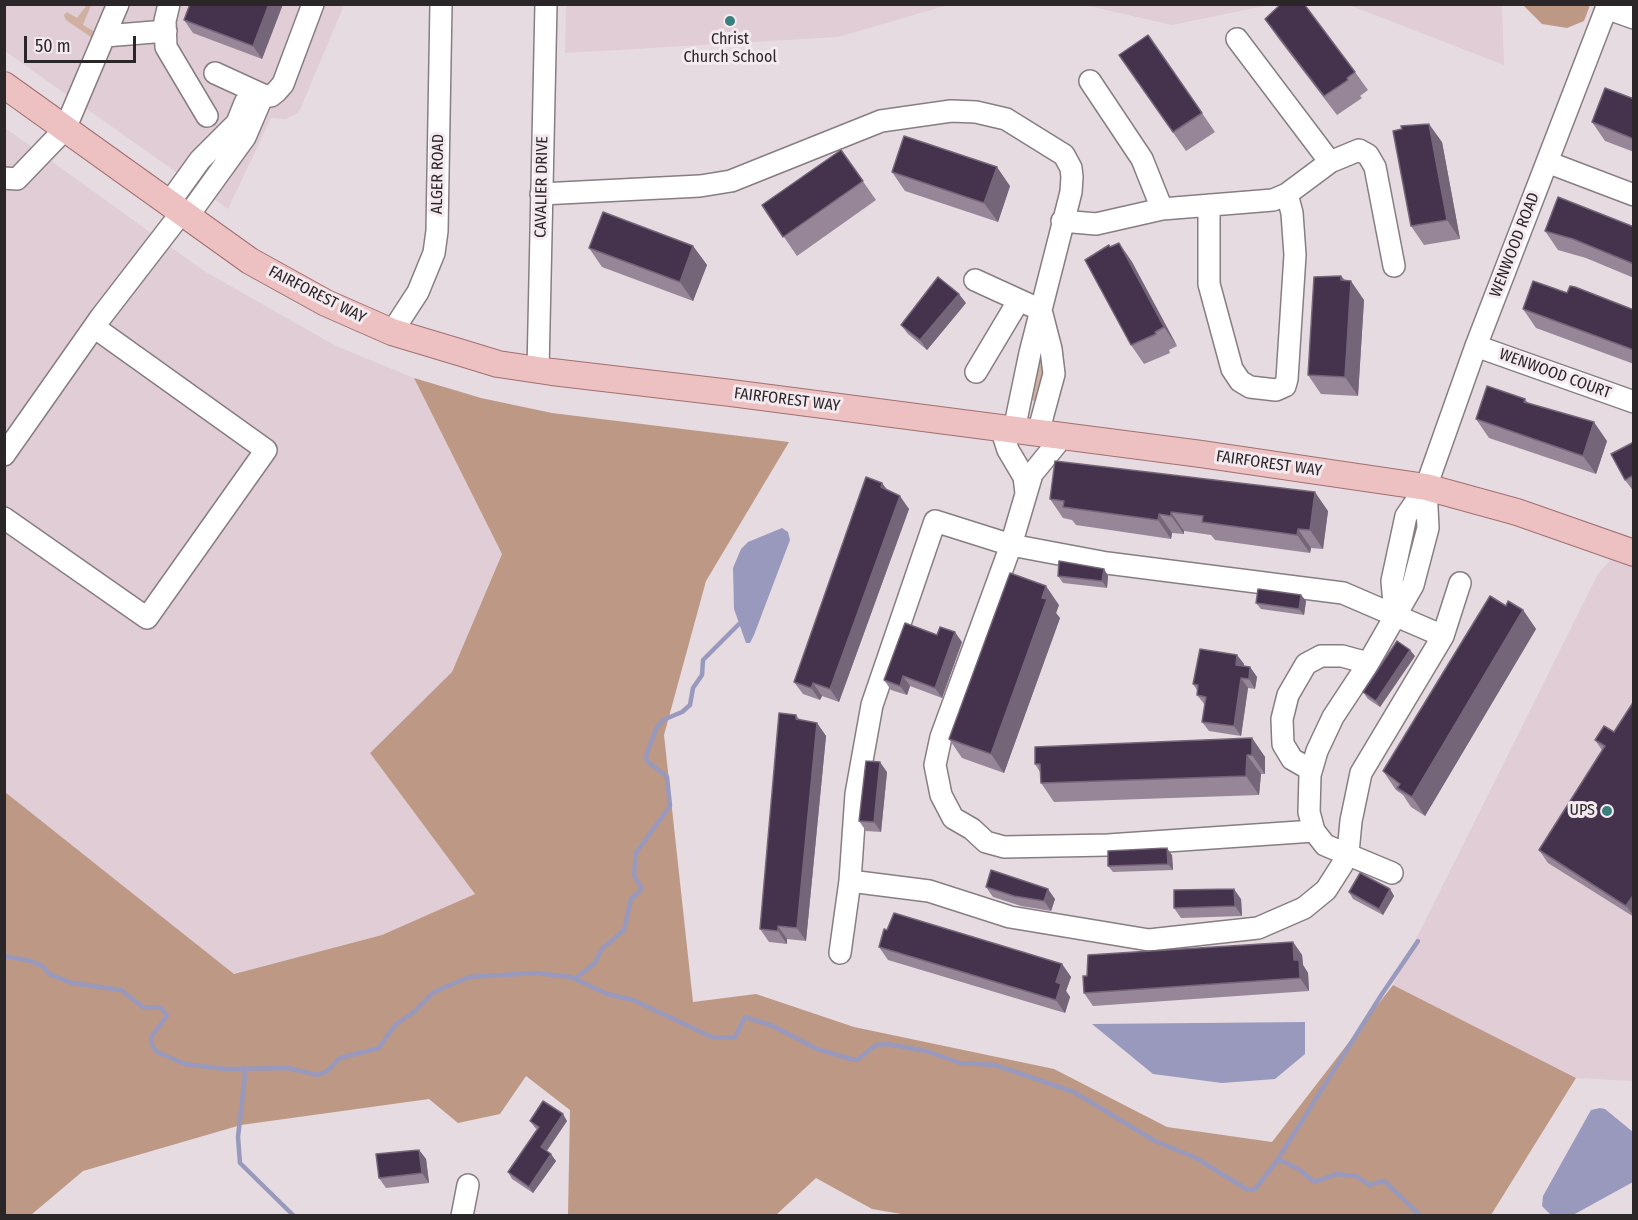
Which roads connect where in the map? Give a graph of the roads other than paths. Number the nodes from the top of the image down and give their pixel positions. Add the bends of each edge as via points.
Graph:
1 (118, 4) edge
2 (169, 4) edge
3 (314, 4) edge
4 (441, 4) edge
5 (546, 4) edge
6 (1607, 6) edge
7 (1634, 18) edge
8 (166, 31) junction
9 (105, 36) junction
10 (1237, 39) dead end
11 (214, 73) dead end
12 (1090, 81) dead end
13 (4, 86) edge
14 (257, 92) junction
15 (207, 116) dead end
16 (65, 129) junction
17 (1330, 162) junction
18 (1547, 162) junction
19 (4, 178) edge
20 (541, 194) junction
21 (1287, 194) junction
22 (1634, 195) edge
23 (1209, 205) junction
24 (1162, 209) junction
25 (179, 210) junction
26 (1062, 221) junction
27 (1394, 266) dead end
28 (975, 280) dead end
29 (1019, 300) junction
30 (1042, 310) junction
31 (94, 327) junction
32 (392, 332) junction
33 (1476, 346) junction
34 (538, 370) junction
35 (976, 372) dead end
36 (1634, 402) edge
37 (1018, 430) junction
38 (1063, 436) junction
39 (4, 455) edge
40 (1426, 487) junction
41 (1026, 494) junction
42 (4, 518) edge
43 (1011, 545) junction
44 (1634, 553) edge
45 (1460, 583) dead end
46 (1395, 615) junction
47 (1443, 636) junction
48 (1368, 663) junction
49 (1311, 770) junction
50 (1314, 831) junction
51 (1348, 853) junction
52 (1392, 873) dead end
53 (850, 881) junction
54 (840, 953) dead end
55 (468, 1185) dead end
56 (462, 1215) edge

1 - 9 street
2 - 8 street
3 - 14 street via 283,84 271,96
4 - 32 street, ALGER ROAD via 434,253 418,292
5 - 20 street, CAVALIER DRIVE
6 - 7 street
6 - 18 street, WENWOOD ROAD
8 - 9 street
8 - 15 street via 166,47
9 - 16 street
10 - 17 street
11 - 14 street
12 - 24 street via 1142,159
13 - 16 main road, FAIRFOREST WAY
14 - 25 street via 237,123 200,160
16 - 19 street via 17,179
16 - 25 main road, FAIRFOREST WAY
17 - 21 street
17 - 27 street via 1359,150 1372,159
18 - 22 street
18 - 33 street, WENWOOD ROAD
20 - 26 street via 731,181 881,121 951,111 976,112 1006,119 1064,154 1072,177
20 - 34 street, CAVALIER DRIVE
21 - 23 street via 1273,200
21 - 23 street via 1295,255 1287,379 1285,386 1276,390 1245,384 1230,363 1209,284
23 - 24 street
24 - 26 street via 1096,224
25 - 31 street
25 - 32 main road, FAIRFOREST WAY via 250,261 297,288
26 - 30 street
28 - 29 street
29 - 30 street
29 - 35 street
30 - 37 street
31 - 39 street
31 - 42 street via 266,450 147,618
32 - 34 main road, FAIRFOREST WAY via 498,364
33 - 36 street, WENWOOD COURT
33 - 40 street, WENWOOD ROAD
34 - 37 main road, FAIRFOREST WAY
37 - 38 main road, FAIRFOREST WAY
37 - 41 street via 1008,450 1024,477
38 - 40 main road, FAIRFOREST WAY
38 - 41 street via 1032,474
40 - 44 main road, FAIRFOREST WAY via 1517,512
40 - 46 street via 1428,528 1413,585
41 - 43 street
43 - 46 street via 1107,563 1344,593
43 - 50 street via 941,737 935,765 942,795 953,818 986,842 1004,847 1108,845
43 - 53 street via 935,521 872,705 856,794
45 - 47 street
46 - 47 street
46 - 48 street
47 - 51 street via 1361,773
48 - 49 street via 1333,717
48 - 49 street via 1342,656 1321,656 1306,664 1288,695 1282,719 1283,744 1292,759
49 - 50 street via 1309,812
50 - 51 street via 1325,846
51 - 52 street
51 - 53 street via 1326,890 1305,908 1258,928 1149,940 1010,917 929,891
53 - 54 street
55 - 56 street

